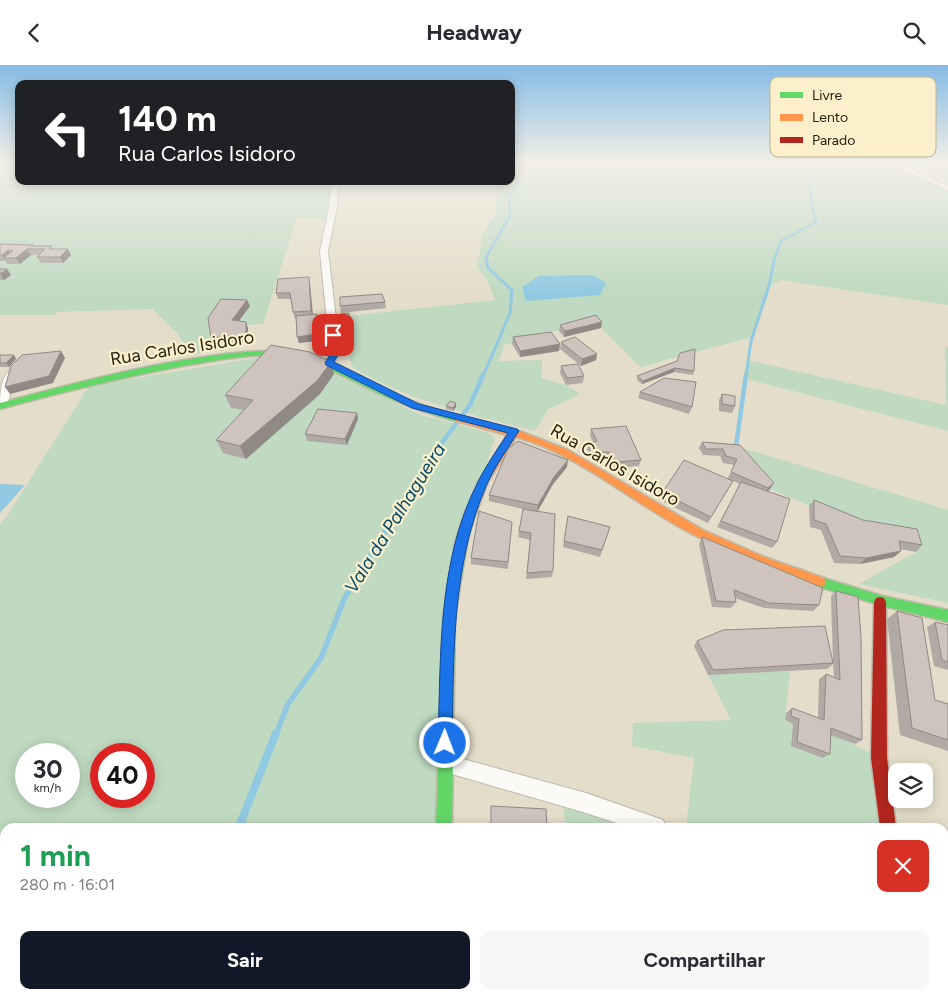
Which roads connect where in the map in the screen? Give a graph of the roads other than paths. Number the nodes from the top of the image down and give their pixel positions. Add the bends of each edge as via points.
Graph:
1 (333, 209) edge
2 (329, 363) junction
3 (17, 364) edge
4 (1, 406) edge
5 (514, 431) junction
6 (842, 591) junction
7 (880, 602) junction
8 (841, 608) edge
9 (948, 616) edge
10 (445, 763) junction
11 (444, 823) edge
12 (644, 823) edge
13 (887, 823) edge

1 - 2 street via 324,251 335,353
2 - 4 street, Rua Carlos Isidoro via 280,353 242,354 91,380
2 - 5 street, Rua Carlos Isidoro via 400,400
3 - 4 street via 12,369
5 - 6 street, Rua Carlos Isidoro via 565,453 699,533
5 - 10 street via 482,482 462,538 449,616
6 - 7 street, Rua Carlos Isidoro
6 - 8 street
7 - 9 street, Rua Carlos Isidoro
7 - 13 street via 879,757
10 - 11 street
10 - 12 street

